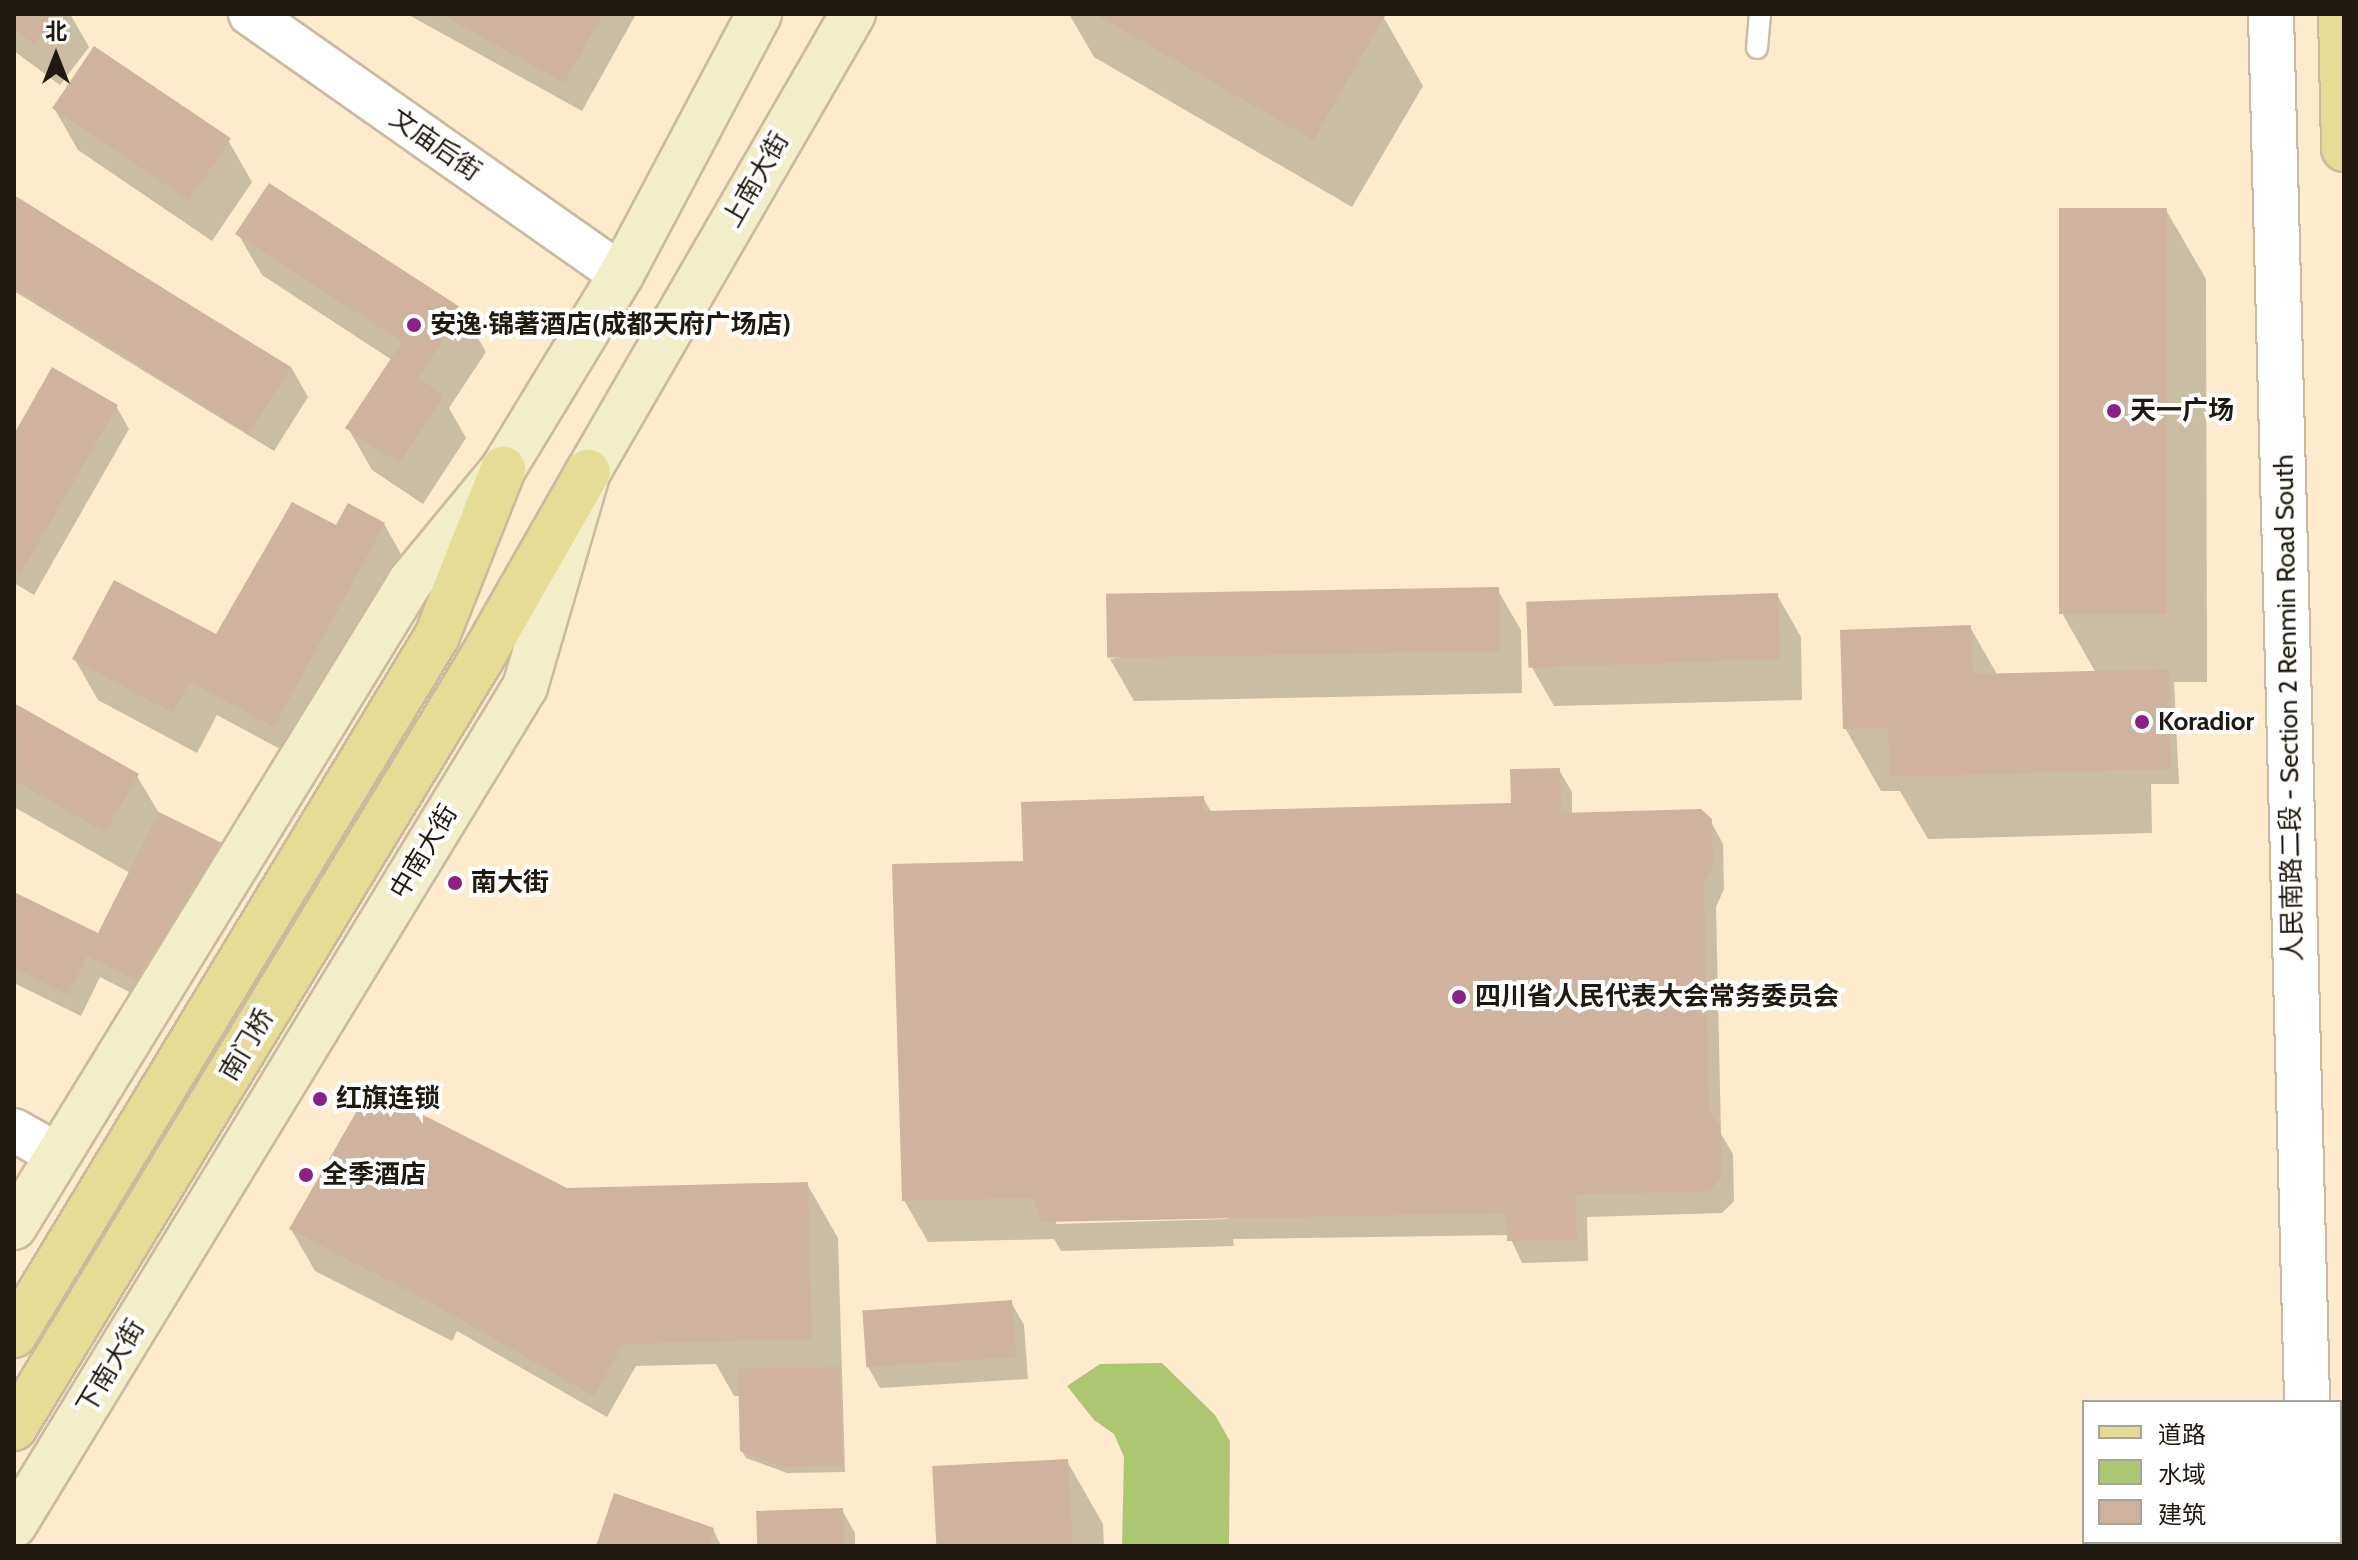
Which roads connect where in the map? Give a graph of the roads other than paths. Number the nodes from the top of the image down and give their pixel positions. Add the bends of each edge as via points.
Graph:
1 (250, 14) edge
2 (759, 14) edge
3 (853, 14) edge
4 (1760, 14) edge
5 (2271, 14) edge
6 (2341, 14) edge
7 (1757, 48) dead end
8 (2344, 149) edge
9 (621, 275) junction
10 (659, 345) joint
11 (503, 469) junction
12 (588, 472) junction
13 (480, 661) joint
14 (14, 1130) edge
15 (58, 1155) junction
16 (207, 1209) joint
17 (14, 1227) edge
18 (14, 1335) edge
19 (2307, 1400) edge
20 (14, 1428) edge
21 (14, 1525) edge

1 - 9 street, 文庙后街
2 - 9 main road
3 - 10 main road, 上南大街
4 - 7 lane
5 - 19 street, 人民南路二段 - Section 2 Renmin Road South
6 - 8 main road
9 - 11 main road
10 - 12 main road, 中南大街
11 - 15 main road via 410,582
11 - 18 main road, 南门桥 via 437,636
12 - 13 main road, 中南大街
12 - 16 main road, 中南大街 via 525,687
13 - 20 main road, 南门桥
14 - 15 street
15 - 17 main road
16 - 21 main road, 下南大街

